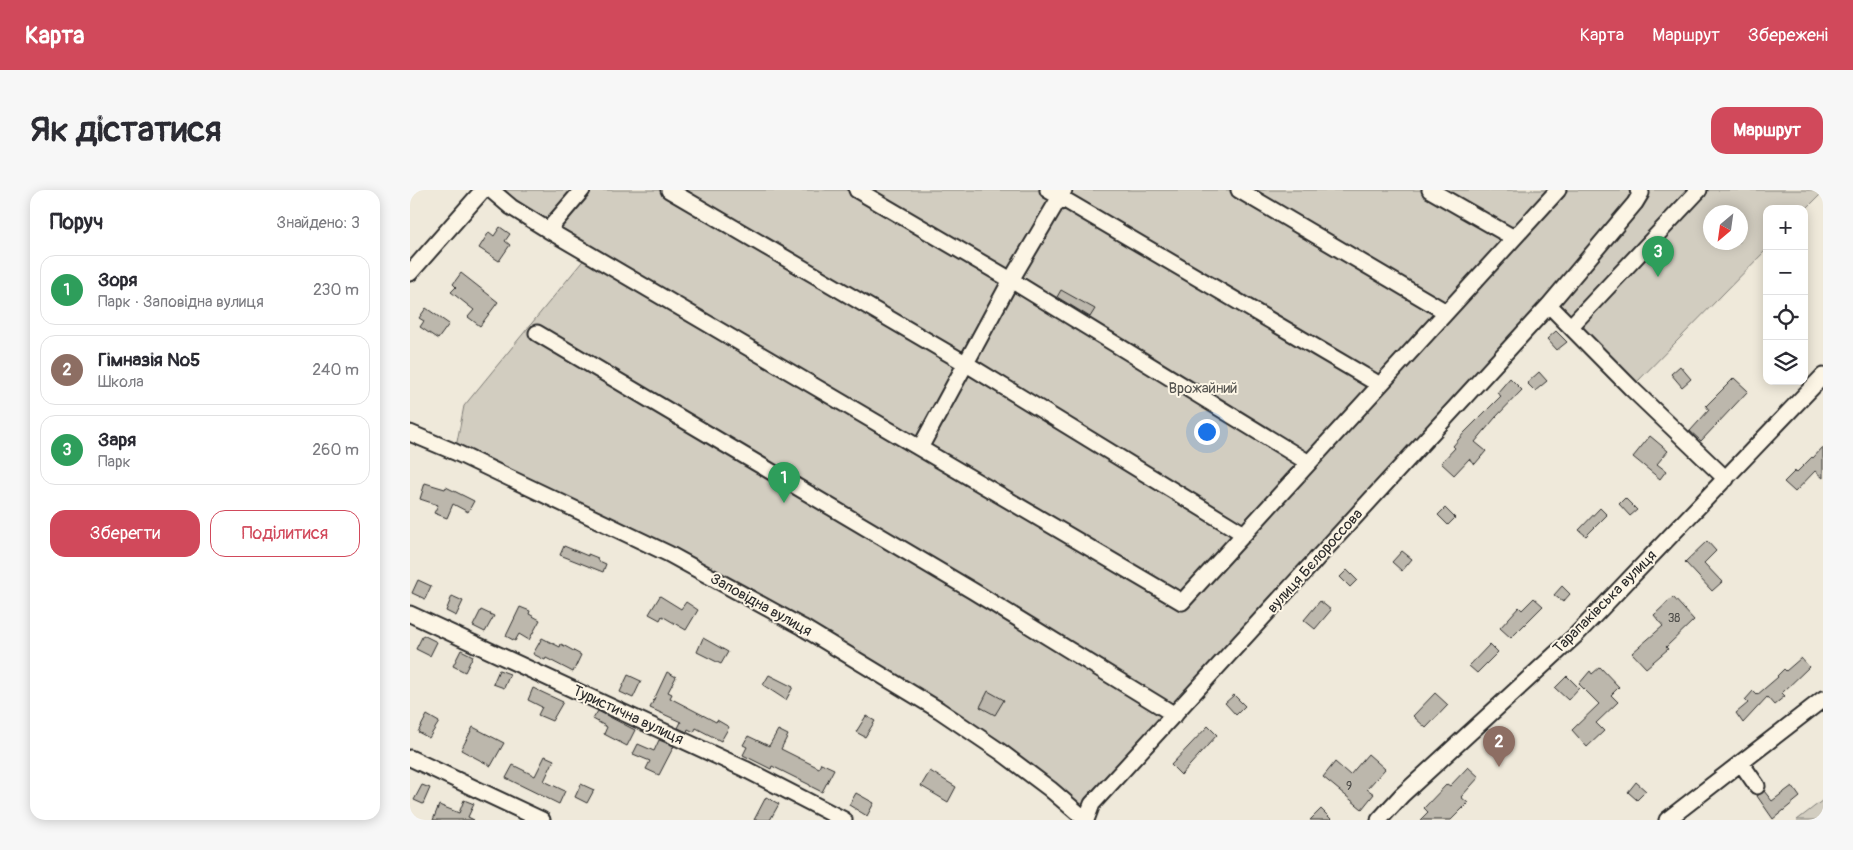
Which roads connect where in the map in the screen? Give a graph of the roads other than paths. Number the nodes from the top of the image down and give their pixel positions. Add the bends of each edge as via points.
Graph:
1 (483, 190) edge
2 (491, 190) edge
3 (582, 190) edge
4 (669, 190) edge
5 (858, 190) edge
6 (1239, 190) edge
7 (1430, 190) edge
8 (1558, 190) edge
9 (1699, 190) edge
10 (1643, 191) edge
11 (1057, 192) edge
12 (548, 230) junction
13 (1514, 238) junction
14 (413, 265) edge
15 (1011, 280) junction
16 (1549, 305) junction
17 (1446, 312) junction
18 (1571, 326) junction
19 (537, 333) dead end
20 (965, 363) junction
21 (1823, 376) edge
22 (1380, 384) junction
23 (410, 433) edge
24 (920, 448) junction
25 (1309, 462) junction
26 (1726, 479) junction
27 (1244, 534) junction
28 (410, 614) edge
29 (1823, 700) edge
30 (1175, 715) junction
31 (410, 758) edge
32 (1741, 764) junction
33 (1757, 786) dead end
34 (542, 820) edge
35 (844, 820) edge
36 (1086, 820) edge
37 (1380, 820) edge
38 (1667, 820) edge

1 - 14 street
2 - 12 street
3 - 12 street
4 - 20 street
5 - 15 street
6 - 17 street
7 - 13 street
8 - 13 street
9 - 18 street
10 - 16 street, вулиця Бєлороссова
11 - 15 street
11 - 22 street
12 - 24 street
13 - 17 street
15 - 20 street
15 - 25 street
16 - 18 street
16 - 30 street, вулиця Бєлороссова
17 - 22 street
18 - 26 street
19 - 30 street via 973,590
20 - 24 street
20 - 27 street
21 - 26 street, Тарапаківська вулиця
22 - 25 street
23 - 36 street, Заповідна вулиця via 669,554 802,627 939,710 1001,752
24 - 27 street via 1182,602
25 - 27 street
26 - 37 street, Тарапаківська вулиця via 1575,636 1402,795
28 - 35 street, Туристична вулиця via 745,768
29 - 32 street
30 - 36 street, вулиця Бєлороссова via 1092,804
31 - 34 street
32 - 33 street
32 - 38 street

